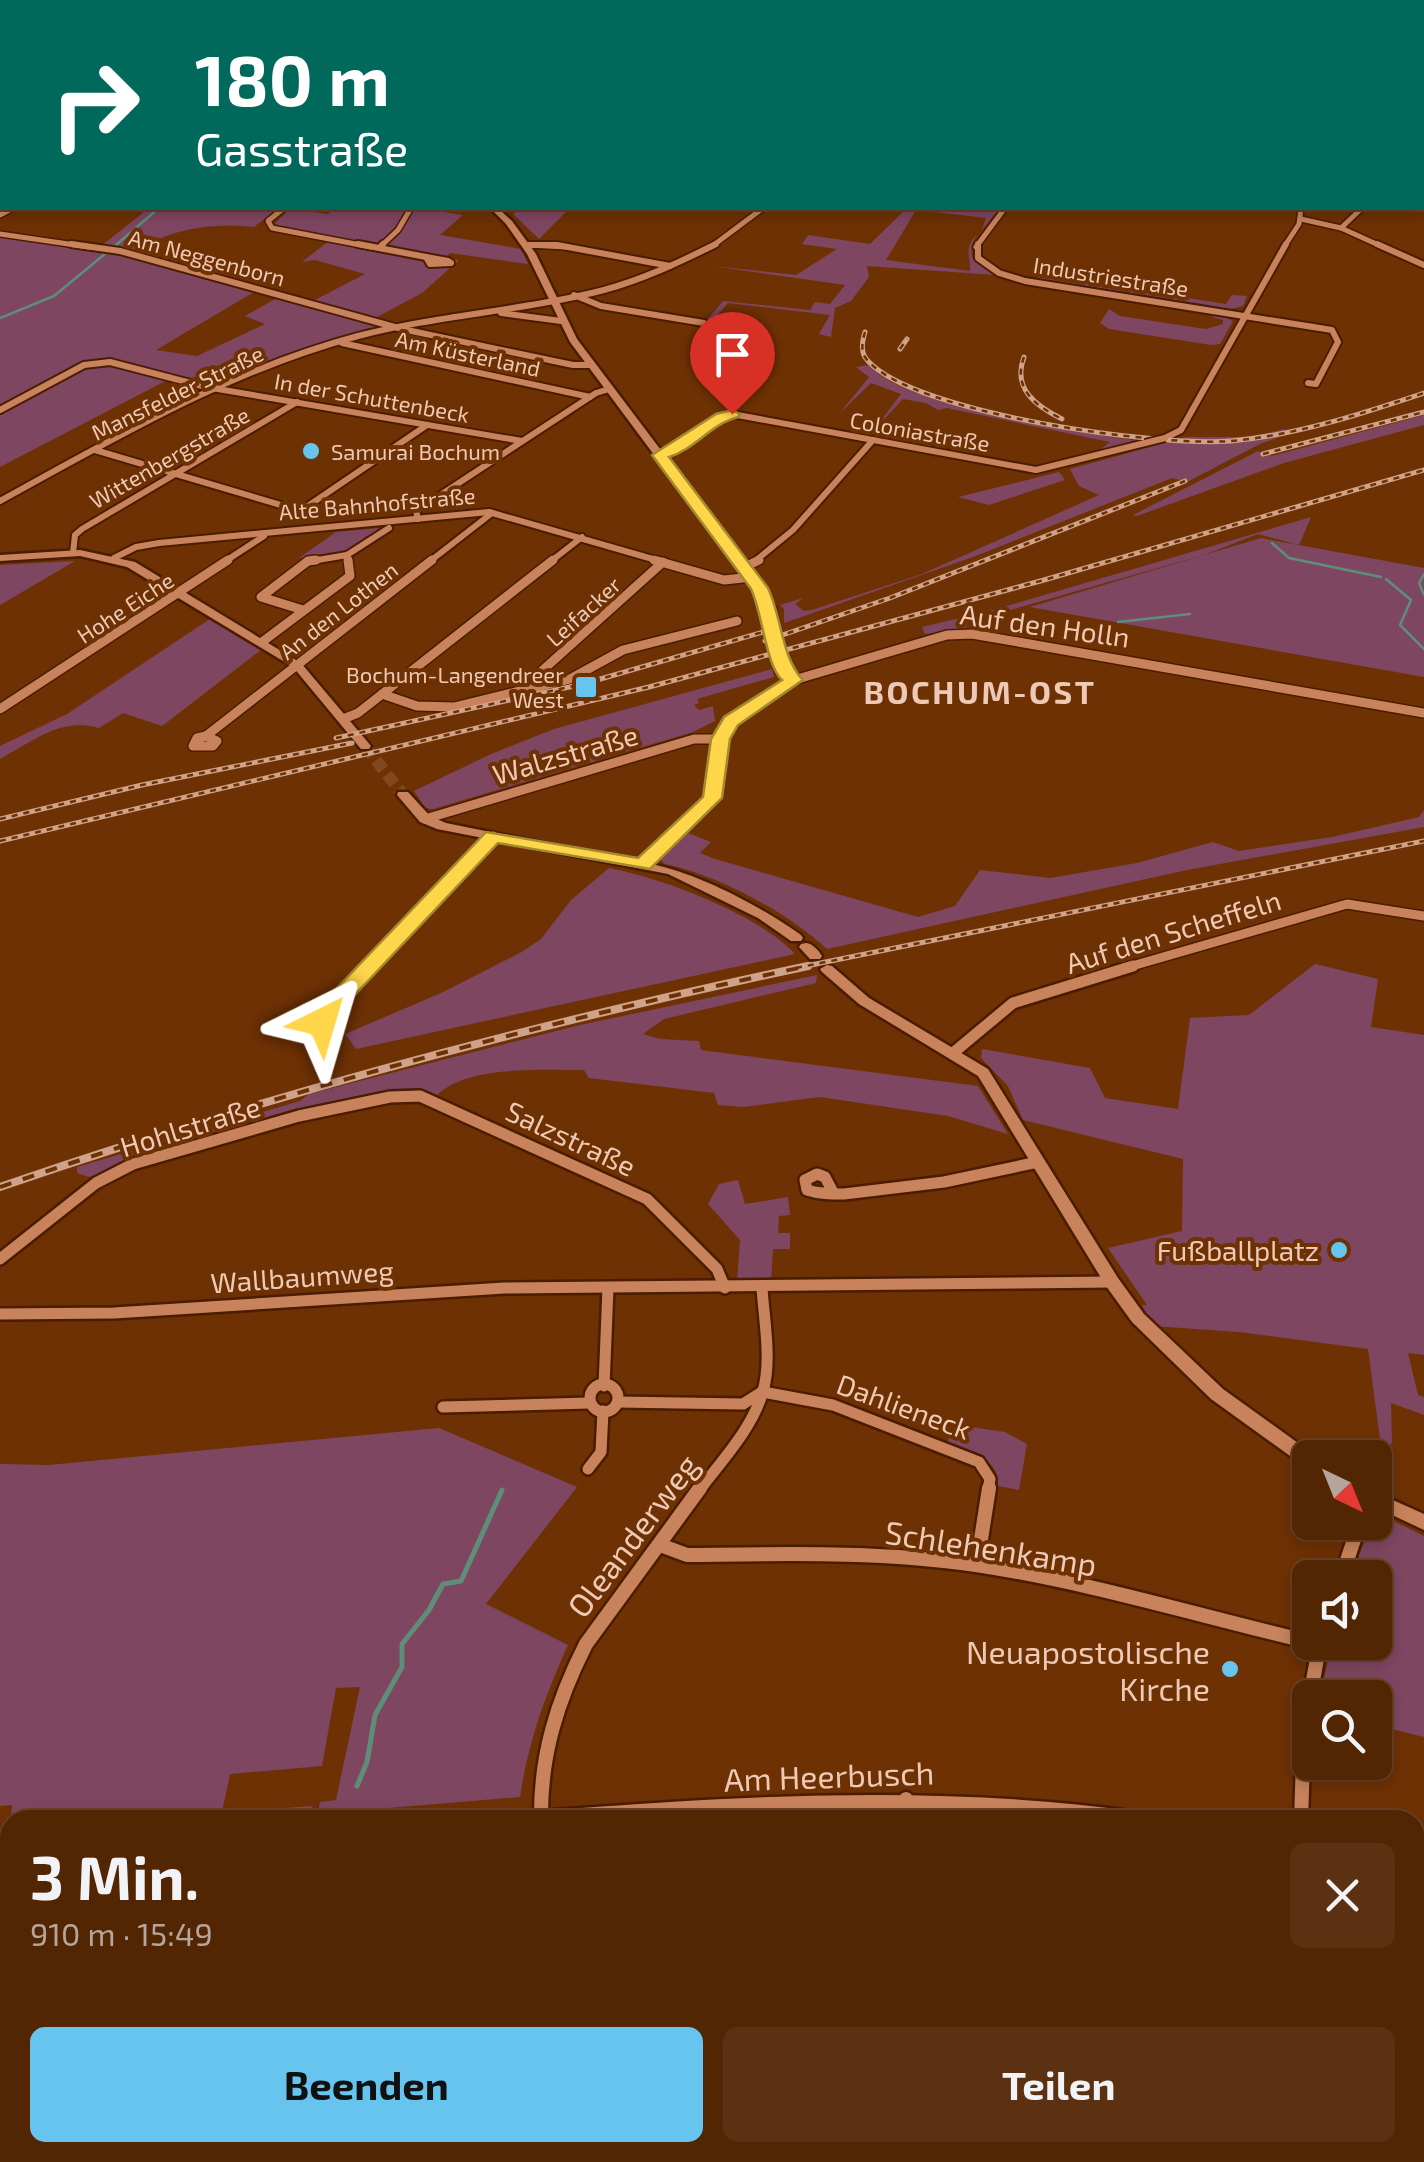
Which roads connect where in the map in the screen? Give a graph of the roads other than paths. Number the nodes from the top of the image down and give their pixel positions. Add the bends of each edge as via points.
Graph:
1 (282, 210) edge
2 (411, 210) edge
3 (496, 210) edge
4 (760, 210) edge
5 (1003, 210) edge
6 (1301, 210) edge
7 (1360, 210) edge
8 (1301, 218) junction
9 (1341, 228) junction
10 (0, 234) edge
11 (530, 245) junction
12 (378, 248) junction
13 (426, 257) dead end
14 (1424, 265) edge
15 (671, 266) junction
16 (574, 295) junction
17 (552, 300) junction
18 (495, 311) junction
19 (1244, 315) junction
20 (561, 321) junction
21 (704, 323) dead end
22 (402, 329) junction
23 (339, 342) junction
24 (590, 364) junction
25 (1308, 383) dead end
26 (216, 387) junction
27 (609, 389) junction
28 (590, 397) junction
29 (298, 402) junction
30 (0, 415) edge
31 (428, 424) junction
32 (873, 440) junction
33 (522, 441) junction
34 (96, 450) junction
35 (660, 455) junction
36 (176, 474) junction
37 (0, 501) edge
38 (492, 512) junction
39 (418, 519) junction
40 (388, 528) dead end
41 (265, 536) junction
42 (582, 538) junction
43 (73, 553) junction
44 (347, 555) junction
45 (0, 558) edge
46 (114, 558) junction
47 (663, 562) junction
48 (748, 572) junction
49 (179, 592) junction
50 (303, 610) junction
51 (738, 621) dead end
52 (262, 642) junction
53 (296, 664) junction
54 (794, 680) junction
55 (537, 688) junction
56 (382, 694) junction
57 (0, 709) edge
58 (1424, 712) edge
59 (343, 719) junction
60 (206, 736) dead end
61 (720, 739) junction
62 (365, 746) tunnel mouth
63 (403, 795) tunnel mouth
64 (424, 819) junction
65 (493, 836) junction
66 (642, 865) junction
67 (1424, 916) edge
68 (806, 947) dead end
69 (826, 968) dead end
70 (332, 1042) dead end
71 (953, 1053) junction
72 (420, 1096) joint
73 (1038, 1162) junction
74 (834, 1194) dead end
75 (0, 1259) edge
76 (1112, 1282) junction
77 (608, 1288) junction
78 (726, 1288) junction
79 (762, 1288) junction
80 (0, 1314) edge
81 (604, 1386) junction
82 (763, 1392) junction
83 (618, 1402) junction
84 (588, 1403) junction
85 (443, 1407) dead end
86 (603, 1411) junction
87 (1292, 1449) edge
88 (588, 1469) dead end
89 (1392, 1508) edge
90 (1424, 1522) edge
91 (660, 1545) junction
92 (977, 1566) junction
93 (1292, 1637) edge
94 (1313, 1660) edge
95 (906, 1799) junction
96 (540, 1810) edge
97 (658, 1810) edge
98 (907, 1810) edge
99 (1065, 1810) edge
100 (1301, 1810) edge

1 - 12 street via 268,222 272,228
2 - 12 street
3 - 11 street
4 - 15 street via 719,242
5 - 19 street, Industriestraße via 976,246 978,258 1000,272 1039,284
6 - 8 street
7 - 9 street
8 - 9 street
8 - 19 street
9 - 14 street
10 - 22 street, Am Neggenborn via 120,251
11 - 15 street
11 - 17 street
12 - 13 street
15 - 16 street
16 - 17 street
16 - 21 street via 601,306
17 - 18 street, Mansfelder Straße
17 - 20 street
18 - 20 street, Mansfelder Straße
18 - 22 street, Mansfelder Straße
19 - 25 street via 1337,333 1323,374
19 - 32 street, Coloniastraße, bridge via 1181,430 1166,438 1042,470
20 - 24 street
22 - 23 street, Mansfelder Straße
22 - 24 street, Am Neggenborn
23 - 26 street, Mansfelder Straße
23 - 28 street, Am Küsterland
24 - 27 street
26 - 29 street, In der Schuttenbeck
26 - 30 street, In der Schuttenbeck via 102,362
26 - 34 street, Mansfelder Straße
27 - 28 street
27 - 35 street
28 - 33 street
29 - 31 street, In der Schuttenbeck
29 - 36 street, Wittenbergstraße
31 - 33 street, In der Schuttenbeck
31 - 36 street via 305,508
32 - 35 street, Coloniastraße via 726,414
32 - 48 street
33 - 39 street via 416,511
34 - 36 street
34 - 37 street, Mansfelder Straße
35 - 48 street
36 - 43 street, Wittenbergstraße via 78,531
38 - 39 street, Alte Bahnhofstraße
38 - 42 street, Alte Bahnhofstraße
38 - 53 street, An den Lothen
39 - 41 street, Alte Bahnhofstraße
40 - 44 street
41 - 46 street, Alte Bahnhofstraße via 136,547
41 - 49 street, Hohe Eiche
42 - 47 street, Alte Bahnhofstraße
42 - 56 street
43 - 45 street, Alte Bahnhofstraße
43 - 46 street, Alte Bahnhofstraße
44 - 50 street via 350,576
44 - 50 street via 308,561 260,597
46 - 49 street
47 - 48 street, Alte Bahnhofstraße via 724,580
47 - 55 street, Leifacker via 535,678
48 - 54 street via 768,606 783,672
49 - 52 street
49 - 57 street, Hohe Eiche
50 - 52 street
51 - 55 street via 623,650 578,676
52 - 53 street
53 - 59 street
53 - 60 street, An den Lothen
54 - 58 street, Auf den Holln via 948,635 972,634
54 - 61 street, Auf den Holln via 730,721
55 - 56 street via 445,708
56 - 59 street
59 - 62 street
61 - 64 street, Walzstraße via 694,740
61 - 66 street via 712,798
63 - 64 street
64 - 65 street
65 - 66 street
65 - 70 street via 324,1015
66 - 68 street via 764,914
67 - 71 street, Auf den Scheffeln via 1346,904 1164,956 1006,1006
69 - 71 street via 864,1001
71 - 73 street via 994,1086
72 - 75 street, Hohlstraße via 299,1116 133,1164 96,1183
72 - 78 street, Salzstraße via 646,1199 717,1269
73 - 74 street via 928,1185
73 - 76 street
76 - 79 street, Wallbaumweg
76 - 87 street via 1179,1361
77 - 78 street, Wallbaumweg
77 - 80 street, Wallbaumweg via 490,1288 114,1313
77 - 81 street
78 - 79 street, Wallbaumweg
79 - 82 street, Oleanderweg
81 - 83 street via 617,1391
81 - 84 street via 591,1391
82 - 83 street via 743,1404
82 - 91 street, Oleanderweg via 750,1422
82 - 92 street, Dahlieneck via 833,1405 979,1462 990,1479
83 - 86 street
84 - 85 street
84 - 86 street
86 - 88 street via 601,1452
89 - 90 street
91 - 92 street, Schlehenkamp via 687,1555 860,1554
91 - 96 street, Oleanderweg via 569,1676 546,1744
92 - 93 street, Schlehenkamp
94 - 100 street
95 - 97 street, Am Heerbusch
95 - 98 street
95 - 99 street, Am Heerbusch

